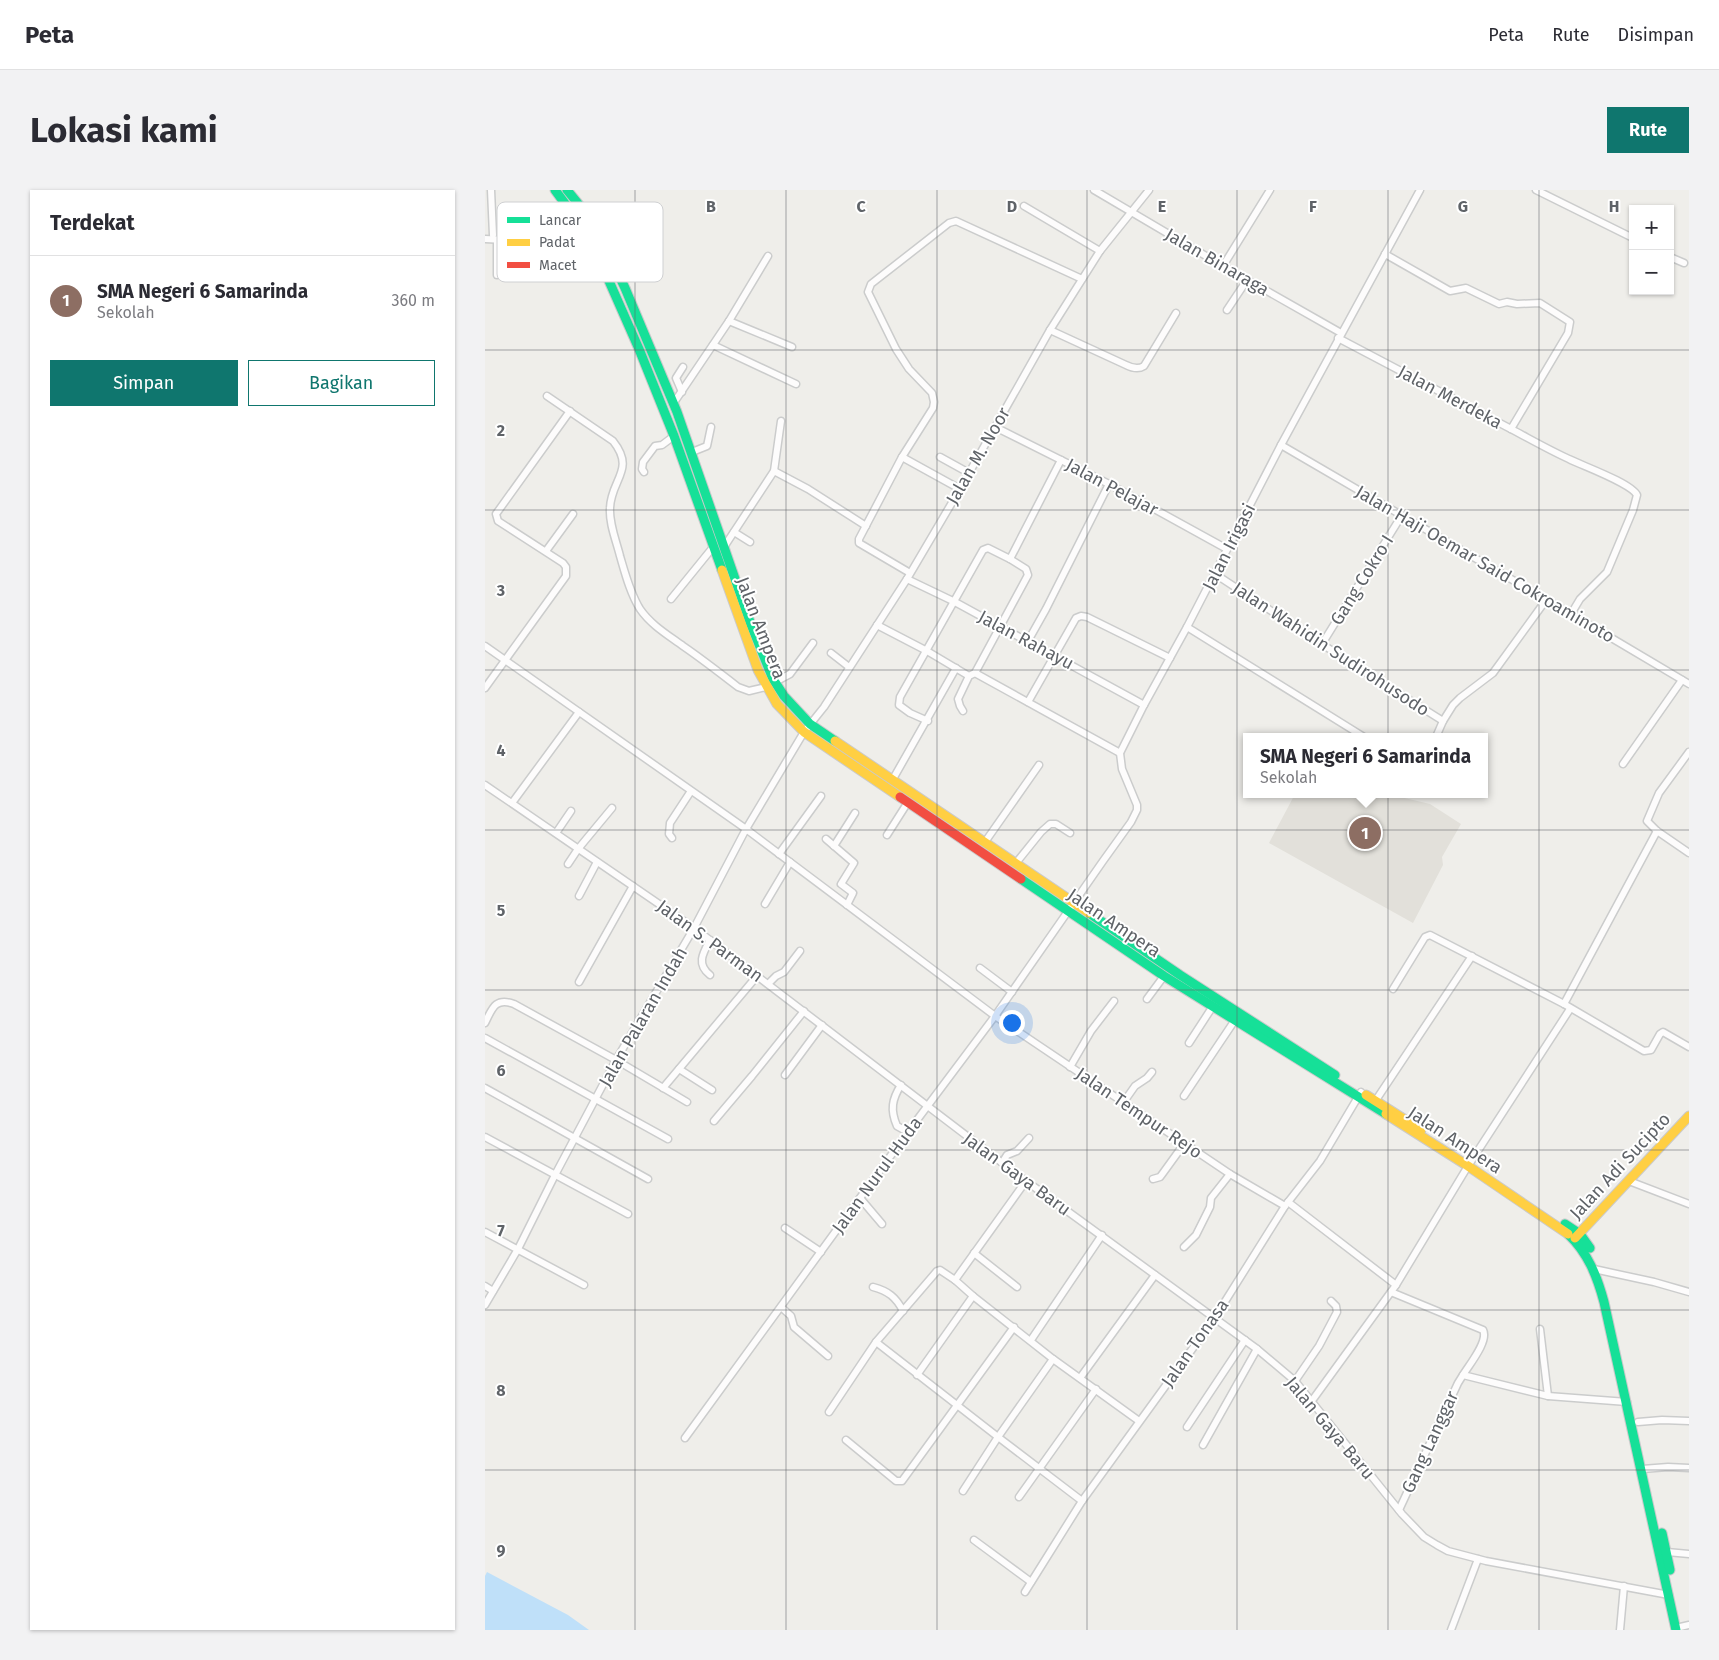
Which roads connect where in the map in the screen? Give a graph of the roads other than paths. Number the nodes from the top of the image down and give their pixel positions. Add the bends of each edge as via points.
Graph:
1 (491, 190) edge
2 (555, 190) edge
3 (567, 190) edge
4 (1094, 190) edge
5 (1149, 190) edge
6 (1270, 190) edge
7 (1420, 190) edge
8 (1535, 190) edge
9 (564, 202) edge
10 (577, 202) edge
11 (1024, 206) dead end
12 (1130, 212) junction
13 (1629, 236) edge
14 (495, 238) junction
15 (485, 240) edge
16 (1100, 252) junction
17 (1385, 254) junction
18 (767, 256) dead end
19 (1674, 258) edge
20 (1684, 264) dead end
21 (1223, 266) junction
22 (497, 275) dead end
23 (1082, 279) junction
24 (1247, 280) junction
25 (609, 282) edge
26 (622, 282) edge
27 (1227, 310) dead end
28 (1175, 313) dead end
29 (729, 321) junction
30 (1050, 330) junction
31 (1340, 336) junction
32 (713, 345) junction
33 (792, 347) dead end
34 (683, 367) dead end
35 (796, 384) dead end
36 (682, 392) junction
37 (547, 396) dead end
38 (673, 404) junction
39 (570, 411) junction
40 (781, 421) dead end
41 (711, 427) dead end
42 (995, 427) junction
43 (1511, 429) junction
44 (674, 436) junction
45 (1281, 446) junction
46 (691, 452) junction
47 (902, 457) junction
48 (940, 457) dead end
49 (1061, 460) junction
50 (696, 466) junction
51 (687, 469) junction
52 (774, 471) junction
53 (644, 472) dead end
54 (969, 473) junction
55 (1109, 484) junction
56 (960, 489) junction
57 (573, 514) dead end
58 (1401, 515) junction
59 (866, 526) junction
60 (734, 532) junction
61 (751, 542) dead end
62 (714, 546) junction
63 (724, 547) junction
64 (1227, 549) junction
65 (546, 551) junction
66 (1010, 559) junction
67 (1217, 575) junction
68 (908, 576) junction
69 (671, 599) dead end
70 (1546, 600) junction
71 (955, 602) junction
72 (1571, 614) junction
73 (877, 625) junction
74 (1187, 626) junction
75 (1001, 627) junction
76 (1028, 641) junction
77 (813, 643) dead end
78 (1322, 644) junction
79 (485, 646) edge
80 (927, 651) junction
81 (831, 653) dead end
82 (1055, 656) junction
83 (1170, 658) junction
84 (506, 660) junction
85 (849, 667) junction
86 (956, 668) junction
87 (972, 674) junction
88 (1682, 680) junction
89 (775, 682) junction
90 (1689, 684) edge
91 (766, 687) junction
92 (485, 688) edge
93 (1028, 702) junction
94 (1144, 704) junction
95 (963, 711) dead end
96 (579, 712) junction
97 (927, 721) junction
98 (1443, 721) junction
99 (811, 724) junction
100 (804, 732) junction
101 (1358, 733) edge
102 (1438, 733) edge
103 (1689, 752) edge
104 (1120, 753) junction
105 (1623, 764) dead end
106 (1039, 765) dead end
107 (893, 779) junction
108 (485, 785) edge
109 (691, 791) junction
110 (821, 796) dead end
111 (908, 802) junction
112 (512, 804) junction
113 (612, 808) dead end
114 (571, 811) dead end
115 (855, 813) dead end
116 (746, 829) junction
117 (1657, 831) junction
118 (556, 833) junction
119 (1070, 833) dead end
120 (887, 835) dead end
121 (672, 838) dead end
122 (825, 839) dead end
123 (985, 842) junction
124 (834, 846) junction
125 (578, 849) junction
126 (1689, 853) edge
127 (779, 854) junction
128 (597, 862) junction
129 (790, 862) junction
130 (1015, 863) junction
131 (568, 864) dead end
132 (841, 884) junction
133 (633, 886) junction
134 (833, 895) junction
135 (579, 896) dead end
136 (1075, 902) junction
137 (765, 904) dead end
138 (847, 905) junction
139 (1068, 912) junction
140 (694, 928) junction
141 (710, 940) junction
142 (800, 950) dead end
143 (1472, 956) junction
144 (980, 968) dead end
145 (710, 975) dead end
146 (757, 976) junction
147 (1164, 976) junction
148 (579, 982) dead end
149 (768, 984) junction
150 (1393, 989) dead end
151 (1012, 992) junction
152 (1147, 999) dead end
153 (1114, 1001) dead end
154 (1563, 1004) junction
155 (1213, 1006) junction
156 (488, 1008) edge
157 (1570, 1009) junction
158 (803, 1011) junction
159 (995, 1016) junction
160 (1235, 1020) junction
161 (485, 1023) edge
162 (822, 1025) junction
163 (485, 1038) edge
164 (1189, 1043) dead end
165 (1689, 1047) edge
166 (616, 1060) junction
167 (1070, 1066) junction
168 (679, 1069) junction
169 (1152, 1072) dead end
170 (785, 1075) dead end
171 (901, 1085) junction
172 (485, 1088) edge
173 (663, 1088) junction
174 (712, 1090) dead end
175 (1360, 1095) junction
176 (1185, 1096) dead end
177 (595, 1100) junction
178 (687, 1102) dead end
179 (1123, 1103) junction
180 (1373, 1103) junction
181 (932, 1110) junction
182 (1689, 1116) edge
183 (714, 1121) dead end
184 (908, 1132) junction
185 (485, 1137) edge
186 (576, 1138) junction
187 (1029, 1138) dead end
188 (668, 1139) dead end
189 (1184, 1144) junction
190 (1002, 1163) junction
191 (1469, 1164) junction
192 (1230, 1174) junction
193 (555, 1175) junction
194 (648, 1179) dead end
195 (1153, 1179) dead end
196 (1026, 1181) junction
197 (1629, 1181) junction
198 (860, 1198) junction
199 (1286, 1204) junction
200 (1689, 1204) edge
201 (627, 1214) dead end
202 (882, 1224) dead end
203 (785, 1228) dead end
204 (485, 1232) edge
205 (1102, 1236) junction
206 (1577, 1237) junction
207 (1184, 1247) dead end
208 (517, 1249) junction
209 (821, 1252) junction
210 (974, 1253) junction
211 (1597, 1270) junction
212 (1155, 1275) junction
213 (955, 1280) junction
214 (584, 1285) dead end
215 (1396, 1285) junction
216 (485, 1286) edge
217 (873, 1287) dead end
218 (1017, 1287) dead end
219 (493, 1291) junction
220 (1391, 1292) junction
221 (1689, 1292) edge
222 (973, 1296) junction
223 (1331, 1302) dead end
224 (485, 1305) edge
225 (781, 1307) junction
226 (903, 1311) junction
227 (1214, 1319) junction
228 (1014, 1327) junction
229 (1541, 1329) dead end
230 (1031, 1340) junction
231 (1245, 1340) junction
232 (876, 1342) junction
233 (1257, 1349) junction
234 (828, 1356) dead end
235 (1053, 1358) junction
236 (917, 1374) junction
237 (1463, 1375) junction
238 (1080, 1378) junction
239 (1295, 1381) junction
240 (1096, 1389) junction
241 (1548, 1396) junction
242 (1311, 1402) junction
243 (1627, 1402) junction
244 (957, 1405) junction
245 (829, 1412) dead end
246 (1139, 1421) junction
247 (1689, 1421) edge
248 (1638, 1422) junction
249 (1187, 1427) dead end
250 (685, 1438) dead end
251 (998, 1438) junction
252 (846, 1440) dead end
253 (1203, 1445) dead end
254 (1039, 1468) junction
255 (1645, 1468) junction
256 (1689, 1468) edge
257 (963, 1491) dead end
258 (1019, 1497) dead end
259 (1083, 1500) junction
260 (1399, 1510) junction
261 (974, 1540) dead end
262 (1667, 1552) junction
263 (1689, 1554) edge
264 (1478, 1559) junction
265 (1031, 1582) junction
266 (1624, 1586) junction
267 (1025, 1592) dead end
268 (1669, 1595) junction
269 (1681, 1628) edge
270 (1451, 1630) edge
271 (1620, 1630) edge

1 - 14 street
2 - 9 main road, Jalan Ampera
3 - 10 main road, Jalan Ampera
4 - 12 street, Jalan Binaraga
5 - 12 street, Jalan M. Noor
6 - 21 street
7 - 17 street, Jalan Irigasi
8 - 13 street
11 - 16 street
12 - 16 street, Jalan M. Noor
12 - 21 street, Jalan Binaraga
14 - 15 street
14 - 22 street
16 - 23 street, Jalan M. Noor
17 - 31 street, Jalan Irigasi
17 - 43 street, Jalan Merdeka via 1449,290 1466,288 1499,304 1540,303 1570,322 1568,332
18 - 29 street
19 - 20 street
21 - 24 street, Jalan Binaraga
23 - 30 street, Jalan M. Noor
23 - 47 street via 956,221 949,222 875,279 868,292 896,349 934,398 933,408
24 - 27 street
24 - 31 street, Jalan Binaraga
25 - 44 main road, Jalan Ampera
26 - 38 main road, Jalan Ampera
28 - 30 street via 1141,368 1126,365
29 - 32 street
29 - 33 street
30 - 42 street, Jalan M. Noor
31 - 43 street, Jalan Merdeka
31 - 45 street, Jalan Irigasi
32 - 35 street
32 - 36 street
34 - 36 street via 676,378
36 - 38 street
37 - 39 street
38 - 46 main road, Jalan Ampera
39 - 65 street via 496,514 498,521
39 - 91 street via 613,440 623,457 621,475 610,502 610,518 639,608 652,623 738,687 749,692
40 - 52 street
41 - 46 street via 707,446
42 - 49 street, Jalan Pelajar
42 - 54 street, Jalan M. Noor
43 - 72 street via 1627,486 1637,495 1607,572
44 - 51 main road, Jalan Ampera
44 - 53 street via 655,446 643,462
45 - 58 street, Jalan Haji Oemar Said Cokroaminoto
45 - 64 street, Jalan Irigasi
46 - 50 main road, Jalan Ampera
47 - 56 street
47 - 59 street
48 - 54 street
49 - 55 street, Jalan Pelajar
49 - 66 street
50 - 51 main road
50 - 63 main road, Jalan Ampera
51 - 62 main road, Jalan Ampera
52 - 59 street
52 - 60 street
54 - 56 street, Jalan M. Noor
55 - 64 street, Jalan Pelajar
55 - 76 street
56 - 68 street, Jalan M. Noor
57 - 65 street
58 - 70 street, Jalan Haji Oemar Said Cokroaminoto
58 - 78 street, Gang Cokro I
59 - 68 street, Jalan Rahayu via 859,543
60 - 61 street
60 - 63 street
62 - 69 street
62 - 91 main road, Jalan Ampera
63 - 89 main road, Jalan Ampera
64 - 67 street, Jalan Irigasi
65 - 84 street via 563,563 566,576
66 - 71 street via 984,549
66 - 75 street via 1026,569 1029,575
67 - 74 street, Jalan Irigasi
67 - 78 street, Jalan Wahidin Sudirohusodo
68 - 71 street, Jalan Rahayu
68 - 73 street, Jalan M. Noor
70 - 72 street, Jalan Haji Oemar Said Cokroaminoto
70 - 98 street via 1493,673 1460,698
71 - 75 street, Jalan Rahayu
71 - 80 street
72 - 88 street, Jalan Haji Oemar Said Cokroaminoto
73 - 80 street
73 - 85 street, Jalan M. Noor
74 - 83 street, Jalan Irigasi
74 - 101 street
75 - 76 street, Jalan Rahayu
75 - 87 street
76 - 82 street, Jalan Rahayu
77 - 89 street via 790,674
78 - 98 street, Jalan Wahidin Sudirohusodo
79 - 84 street, Jalan Tempur Rejo
80 - 86 street
80 - 97 street via 899,702 906,710
81 - 85 street
82 - 83 street via 1081,616
82 - 93 street
82 - 94 street, Jalan Rahayu
83 - 94 street, Jalan Irigasi
84 - 92 street
84 - 96 street, Jalan Tempur Rejo
85 - 99 street, Jalan M. Noor
86 - 87 street
86 - 97 street
87 - 93 street
87 - 95 street via 958,699
88 - 90 street, Jalan Haji Oemar Said Cokroaminoto
88 - 105 street
89 - 99 main road, Jalan Ampera
91 - 100 main road, Jalan Ampera via 774,702
93 - 104 street
94 - 104 street, Jalan Irigasi
96 - 109 street, Jalan Tempur Rejo
96 - 112 street
97 - 107 street
98 - 102 street
99 - 100 street, Jalan M. Noor
99 - 107 main road, Jalan Ampera
100 - 111 main road, Jalan Ampera
100 - 116 street, Jalan Palaran Indah
103 - 117 street via 1666,783 1648,817 1647,821
104 - 136 street via 1122,769 1137,810
106 - 123 street
107 - 123 main road, Jalan Ampera
108 - 112 street, Jalan S. Parman
109 - 116 street, Jalan Tempur Rejo
109 - 121 street via 670,823
110 - 127 street
111 - 120 street
111 - 139 main road, Jalan Ampera
112 - 118 street, Jalan S. Parman
113 - 125 street
114 - 118 street
115 - 124 street
116 - 127 street, Jalan Tempur Rejo
116 - 140 street, Jalan Palaran Indah
117 - 126 street
117 - 154 street
118 - 125 street, Jalan S. Parman
119 - 130 street via 1050,824
122 - 124 street
123 - 130 main road, Jalan Ampera
124 - 132 street via 854,863
125 - 128 street, Jalan S. Parman
125 - 131 street
127 - 129 street, Jalan Tempur Rejo
128 - 133 street, Jalan S. Parman
128 - 135 street
129 - 134 street, Jalan Tempur Rejo
129 - 137 street
130 - 136 main road, Jalan Ampera
132 - 134 street
132 - 138 street via 853,893
133 - 140 street, Jalan S. Parman
133 - 148 street
134 - 138 street, Jalan Tempur Rejo
136 - 139 street, Jalan Nurul Huda
136 - 175 main road, Jalan Ampera
138 - 159 street, Jalan Tempur Rejo
139 - 147 main road, Jalan Ampera
139 - 151 street, Jalan Nurul Huda
140 - 141 street, Jalan S. Parman
140 - 166 street, Jalan Palaran Indah
141 - 145 street via 701,959 701,966
141 - 146 street, Jalan S. Parman
142 - 149 street via 784,972
143 - 150 street via 1427,935
143 - 154 street
143 - 180 street
144 - 151 street
146 - 149 street, Jalan S. Parman
146 - 168 street
147 - 152 street
147 - 155 main road, Jalan Ampera
149 - 158 street, Jalan S. Parman
151 - 159 street, Jalan Nurul Huda
153 - 167 street via 1091,1030
154 - 157 street
155 - 160 main road, Jalan Ampera
155 - 164 street
156 - 161 street
156 - 166 street via 505,1001 514,1004
157 - 165 street via 1644,1051 1651,1050 1663,1032
157 - 191 street
158 - 162 street, Jalan S. Parman
158 - 183 street
159 - 167 street, Jalan Tempur Rejo
159 - 181 street, Jalan Nurul Huda
160 - 175 main road, Jalan Ampera
160 - 176 street
162 - 170 street
162 - 171 street, Jalan S. Parman
163 - 177 street
166 - 173 street
166 - 177 street, Jalan Palaran Indah
167 - 179 street, Jalan Tempur Rejo
168 - 173 street
168 - 174 street
169 - 179 street via 1135,1086
171 - 181 street, Jalan S. Parman
171 - 184 street via 894,1096 894,1115 897,1126
172 - 186 street
173 - 178 street
175 - 180 main road, Jalan Ampera
175 - 199 street, Jalan Tonasa via 1320,1161
177 - 186 street, Jalan Palaran Indah
177 - 188 street
179 - 189 street, Jalan Tempur Rejo
180 - 191 main road, Jalan Ampera
181 - 184 street, Jalan Nurul Huda
181 - 190 street, Jalan Gaya Baru
182 - 197 main road, Jalan Adi Sucipto
184 - 198 street, Jalan Nurul Huda
185 - 193 street
186 - 193 street, Jalan Palaran Indah
186 - 194 street
187 - 190 street
189 - 192 street, Jalan Tempur Rejo
189 - 195 street via 1160,1177
190 - 196 street, Jalan Gaya Baru
191 - 206 main road, Jalan Ampera
191 - 215 street
192 - 199 street, Jalan Tempur Rejo
192 - 207 street via 1211,1198 1196,1235
193 - 201 street
193 - 208 street, Jalan Palaran Indah
196 - 205 street, Jalan Gaya Baru
196 - 210 street
197 - 200 street
197 - 206 main road, Jalan Adi Sucipto
198 - 202 street
198 - 209 street, Jalan Nurul Huda
199 - 215 street, Jalan Tempur Rejo
199 - 227 street, Jalan Tonasa
203 - 209 street
204 - 208 street
205 - 212 street, Jalan Gaya Baru
205 - 230 street
206 - 211 main road, Jalan Ampera
208 - 214 street
208 - 219 street, Jalan Palaran Indah
209 - 225 street, Jalan Nurul Huda
210 - 213 street
210 - 218 street
211 - 221 street
211 - 243 main road, Jalan Ampera
211 - 248 main road, Jalan Ampera via 1611,1304
212 - 227 street, Jalan Gaya Baru
212 - 238 street
213 - 222 street
213 - 226 street via 943,1271 937,1271
215 - 220 street
216 - 219 street
217 - 226 street via 895,1298
219 - 224 street, Jalan Palaran Indah
220 - 237 street, Gang Langgar via 1483,1330 1484,1341
220 - 242 street
222 - 228 street
222 - 236 street
223 - 239 street via 1337,1312
225 - 234 street via 791,1316 794,1327
225 - 250 street, Jalan Nurul Huda
226 - 232 street
227 - 231 street, Jalan Gaya Baru
227 - 246 street, Jalan Tonasa
228 - 230 street
228 - 244 street
229 - 241 street
230 - 235 street
231 - 233 street, Jalan Gaya Baru
231 - 249 street
232 - 236 street
232 - 245 street
233 - 239 street, Jalan Gaya Baru
233 - 253 street
235 - 238 street
235 - 251 street
236 - 244 street
237 - 241 street
237 - 260 street, Gang Langgar
238 - 240 street
239 - 242 street, Jalan Gaya Baru
240 - 246 street
240 - 254 street
241 - 243 street
242 - 260 street, Jalan Gaya Baru
243 - 255 main road, Jalan Ampera
244 - 251 street
244 - 252 street via 903,1481 896,1481
246 - 259 street, Jalan Tonasa
247 - 248 street
248 - 255 main road, Jalan Ampera
251 - 254 street
251 - 257 street
254 - 258 street
254 - 259 street
255 - 256 street
255 - 262 main road, Jalan Ampera
255 - 268 main road, Jalan Ampera
259 - 265 street, Jalan Tonasa
260 - 264 street, Jalan Gaya Baru via 1437,1545
261 - 265 street
262 - 263 street
262 - 269 main road, Jalan Ampera
264 - 266 street, Jalan Gaya Baru
264 - 270 street
265 - 267 street, Jalan Tonasa
266 - 268 street, Jalan Gaya Baru
266 - 271 street
268 - 269 main road, Jalan Ampera

